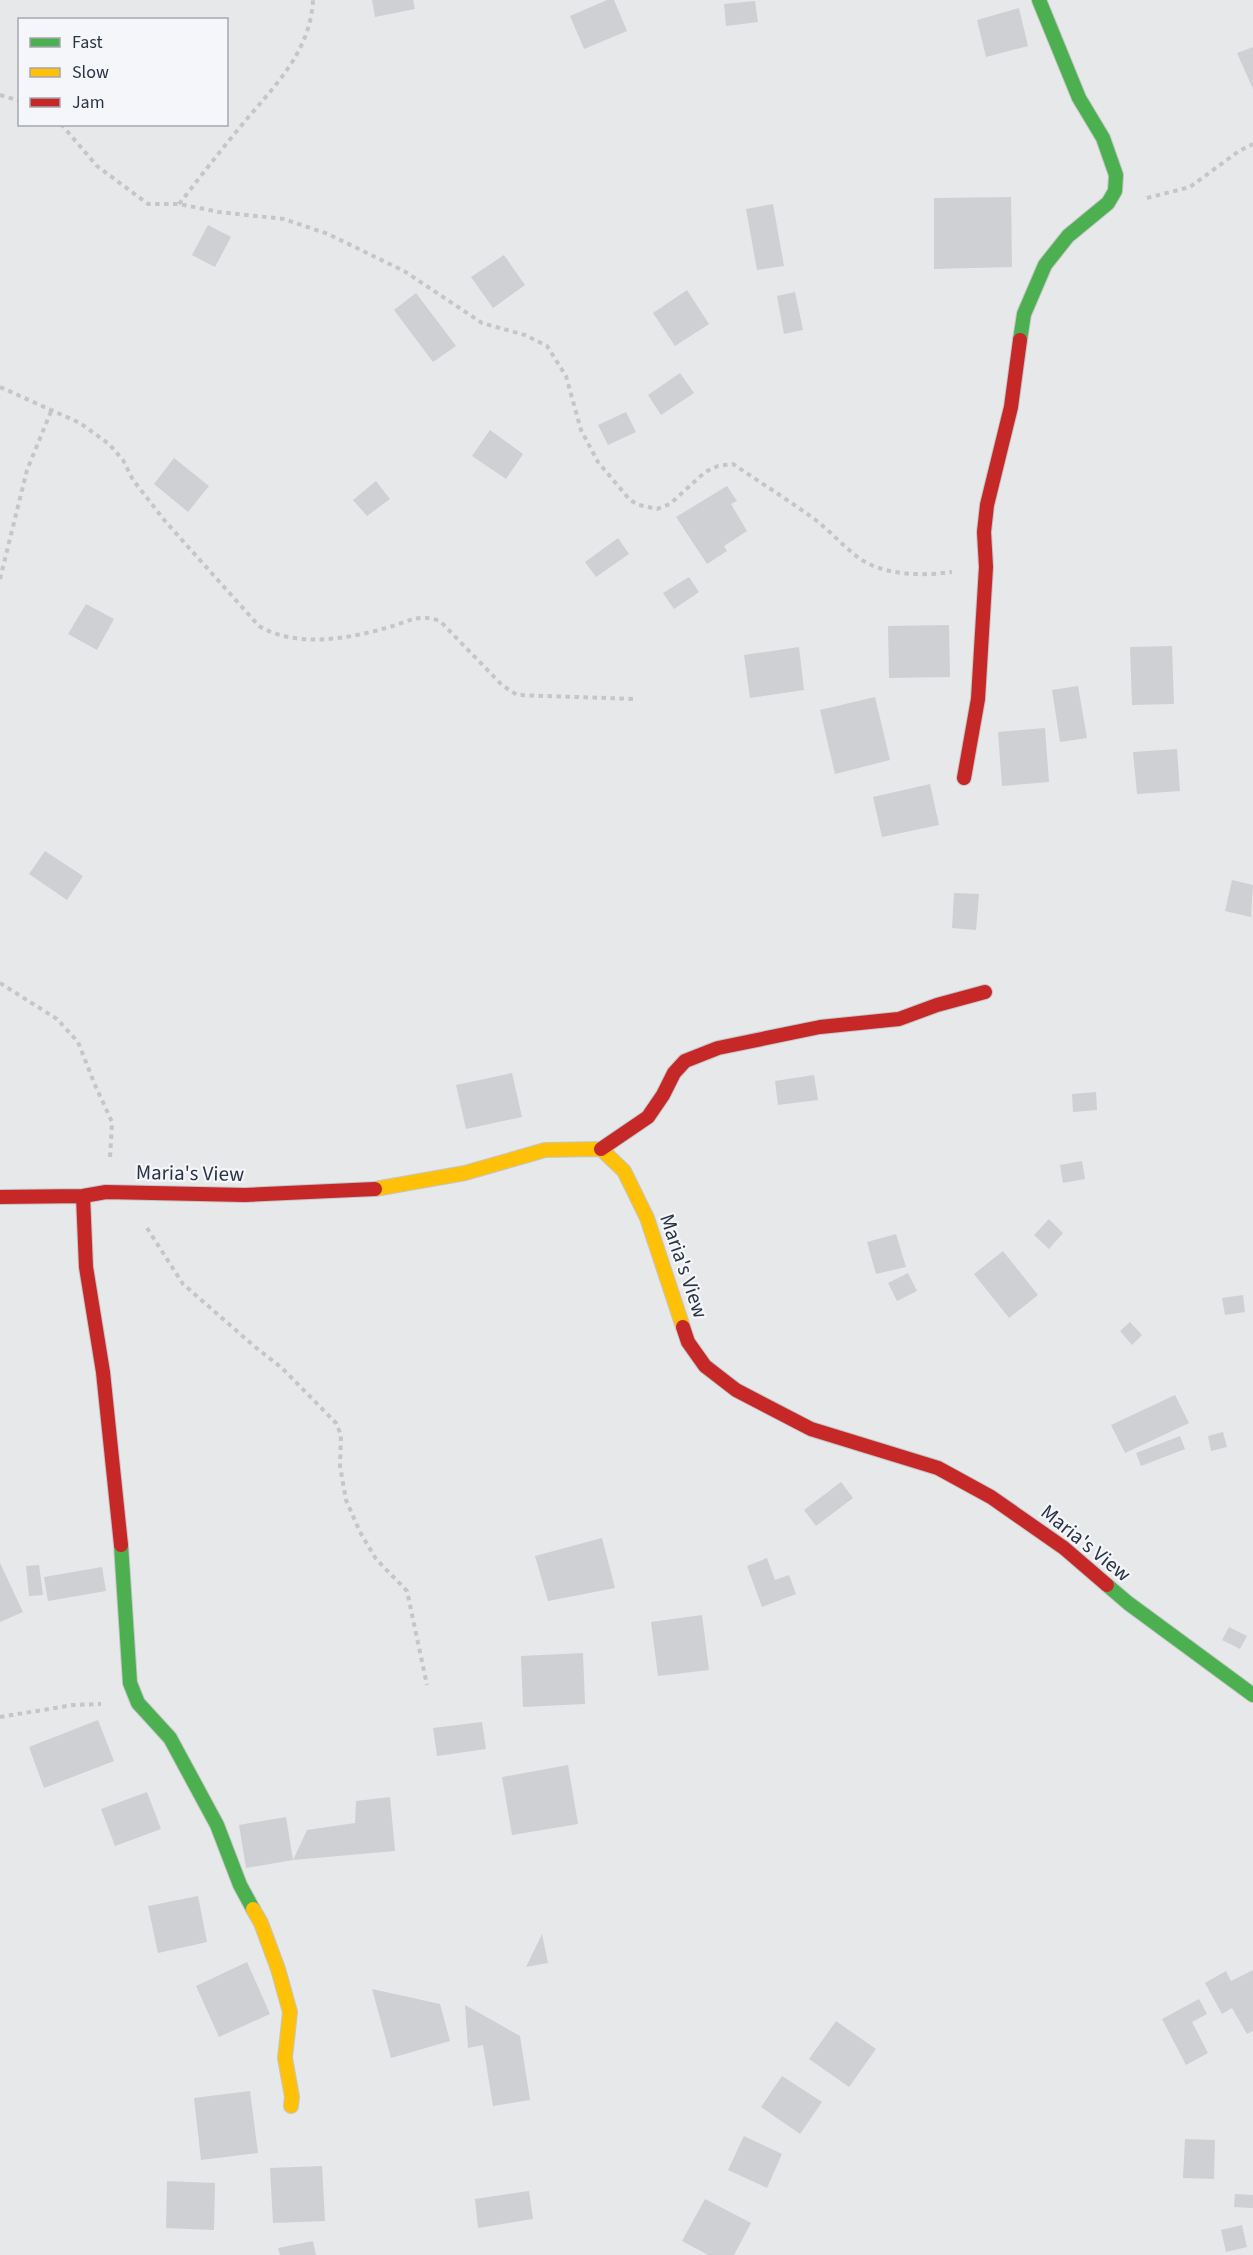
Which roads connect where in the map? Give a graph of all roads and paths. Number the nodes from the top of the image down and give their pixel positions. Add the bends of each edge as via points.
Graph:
1 (313, 0) edge
2 (1039, 0) edge
3 (0, 95) edge
4 (18, 100) edge
5 (63, 126) edge
6 (1253, 144) edge
7 (1108, 203) junction
8 (179, 204) junction
9 (0, 387) edge
10 (52, 409) junction
11 (986, 567) junction
12 (0, 579) edge
13 (635, 699) dead end
14 (964, 778) dead end
15 (0, 983) edge
16 (985, 992) dead end
17 (601, 1149) junction
18 (106, 1192) junction
19 (124, 1192) junction
20 (83, 1196) junction
21 (0, 1197) edge
22 (427, 1685) dead end
23 (1253, 1695) edge
24 (138, 1703) junction
25 (0, 1717) edge
26 (291, 2106) dead end

1 - 8 path via 312,20 302,46 281,78
2 - 7 street via 1078,98 1103,138 1111,160 1116,175 1115,191
3 - 4 path
5 - 8 path via 97,166 148,204
6 - 7 path via 1190,188
7 - 11 street via 1068,236 1045,265 1024,314 1011,407 987,505
8 - 11 path via 284,219 328,234 404,271 482,323 525,335 546,346 566,376 581,430 598,462 630,500 639,505 657,509 670,504 705,472 733,464 817,521 861,559 876,566 926,576
9 - 10 path
10 - 12 path via 27,470
10 - 13 path via 109,444 165,521 259,626 272,633 299,638 346,637 428,617 440,621 501,685 517,695
11 - 14 street via 978,699
15 - 18 path via 57,1019 78,1042 112,1122
16 - 17 street via 899,1019 820,1027 718,1048 686,1061 674,1073 648,1117
17 - 19 street, Maria's View via 545,1150 465,1173 365,1191 245,1196
17 - 23 street, Maria's View via 624,1171 642,1209 688,1342 705,1366 736,1390 811,1429 938,1468 991,1497 1064,1548 1128,1603
18 - 19 street, Maria's View
18 - 20 street, Maria's View
19 - 22 path via 183,1284 282,1368 336,1423 341,1435 340,1466 346,1500 376,1559 407,1592
20 - 21 street, Maria's View
20 - 24 street via 86,1267 103,1372 119,1516 127,1663 132,1693
24 - 25 path via 73,1705
24 - 26 street via 170,1738 217,1825 240,1885 261,1923 290,2012 285,2058

